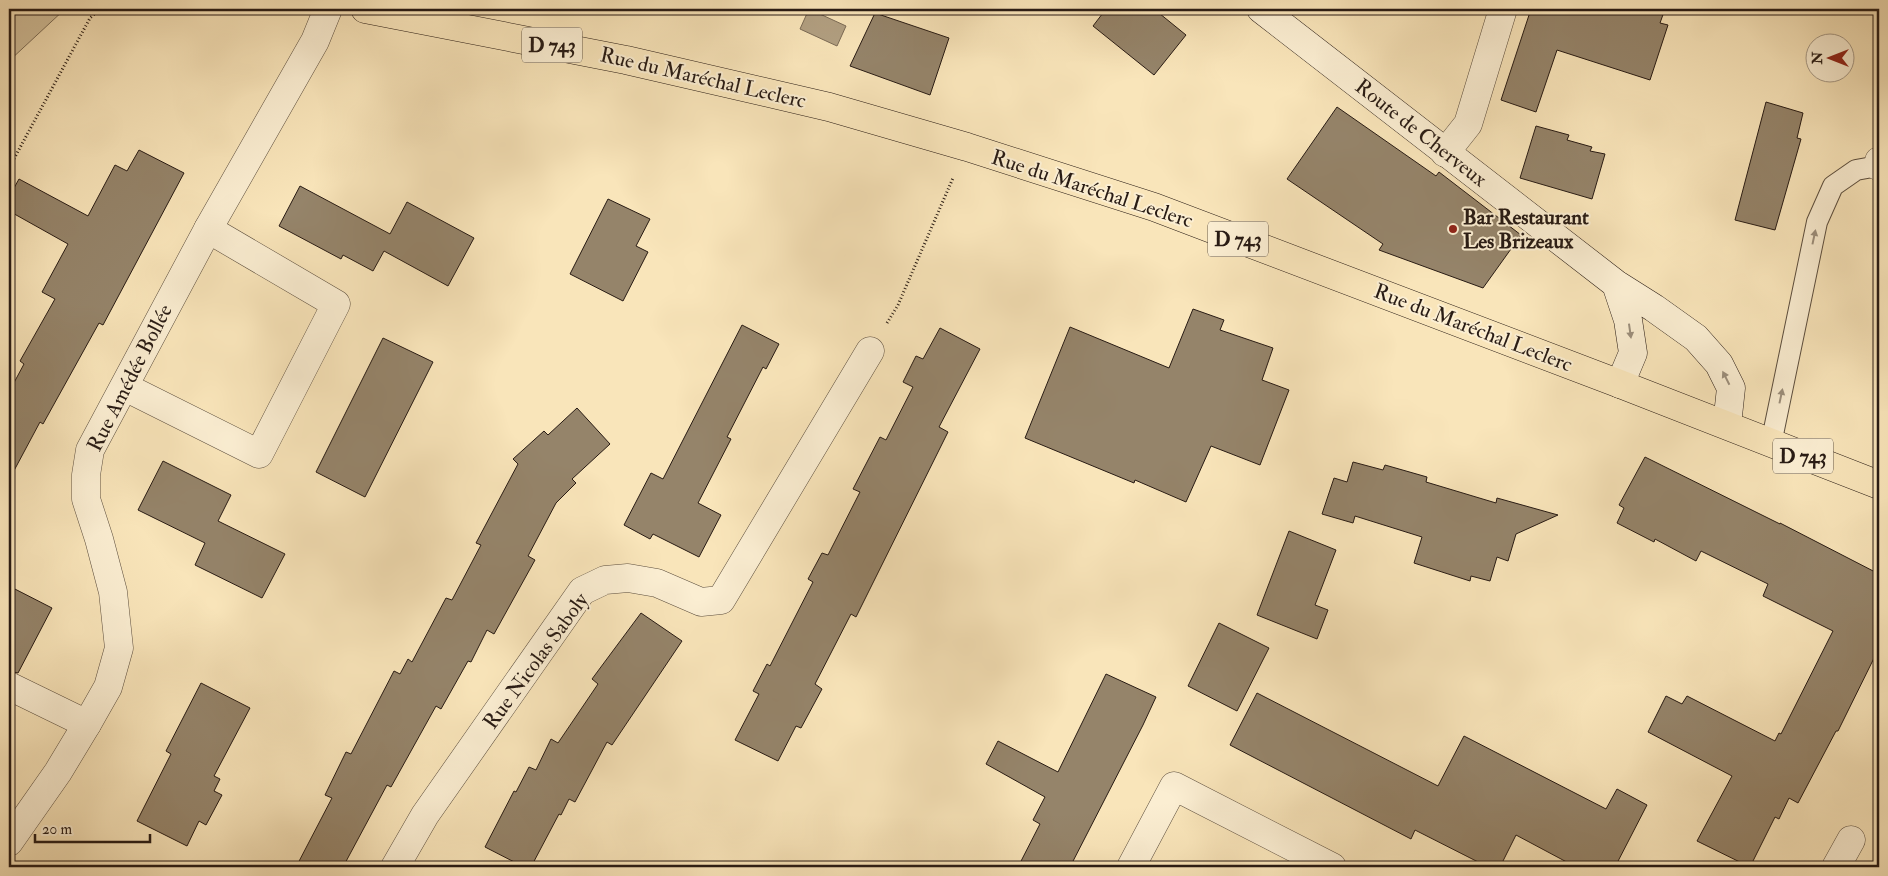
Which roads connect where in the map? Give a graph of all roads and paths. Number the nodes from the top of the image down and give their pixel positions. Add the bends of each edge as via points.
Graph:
1 (100, 9) edge
2 (328, 9) edge
3 (365, 9) edge
4 (1261, 9) edge
5 (1503, 9) edge
6 (967, 147) junction
7 (1444, 153) junction
8 (1879, 163) edge
9 (9, 168) edge
10 (208, 229) junction
11 (1616, 284) junction
12 (870, 351) joint
13 (1620, 384) junction
14 (125, 387) junction
15 (1727, 425) junction
16 (1772, 444) junction
17 (1879, 485) edge
18 (9, 686) edge
19 (87, 724) junction
20 (1851, 840) dead end
21 (9, 842) edge
22 (395, 867) edge
23 (1132, 867) edge
24 (1332, 867) edge
25 (1836, 867) edge

1 - 9 path via 90,18
2 - 10 street, Rue Amédée Bollée via 315,42
3 - 6 main road, Rue du Maréchal Leclerc / D 743 via 626,60 829,107
4 - 7 street, Route de Cherveux
5 - 7 street via 1468,124
6 - 12 path via 898,304
6 - 13 main road, Rue du Maréchal Leclerc / D 743 via 1154,207
7 - 11 street, Route de Cherveux
16 -> 8 lane via 1817,222 1833,186 1856,170
10 - 14 street, Rue Amédée Bollée
10 - 14 street via 336,304 259,454
11 -> 13 street via 1628,320 1633,353
15 -> 11 street, Route de Cherveux via 1731,388 1719,364 1696,338
12 - 22 street, Rue Nicolas Saboly via 721,600 701,602 657,583 628,578 605,580 582,591 425,815
13 - 15 main road, Rue du Maréchal Leclerc / D 743
14 - 19 street, Rue Amédée Bollée via 90,450 86,475 86,499 113,592 119,648 108,687
15 - 16 main road, Rue du Maréchal Leclerc / D 743
16 - 17 main road, Rue du Maréchal Leclerc / D 743
18 - 19 street
19 - 21 street, Rue Amédée Bollée
20 - 25 street
23 - 24 street via 1174,786

